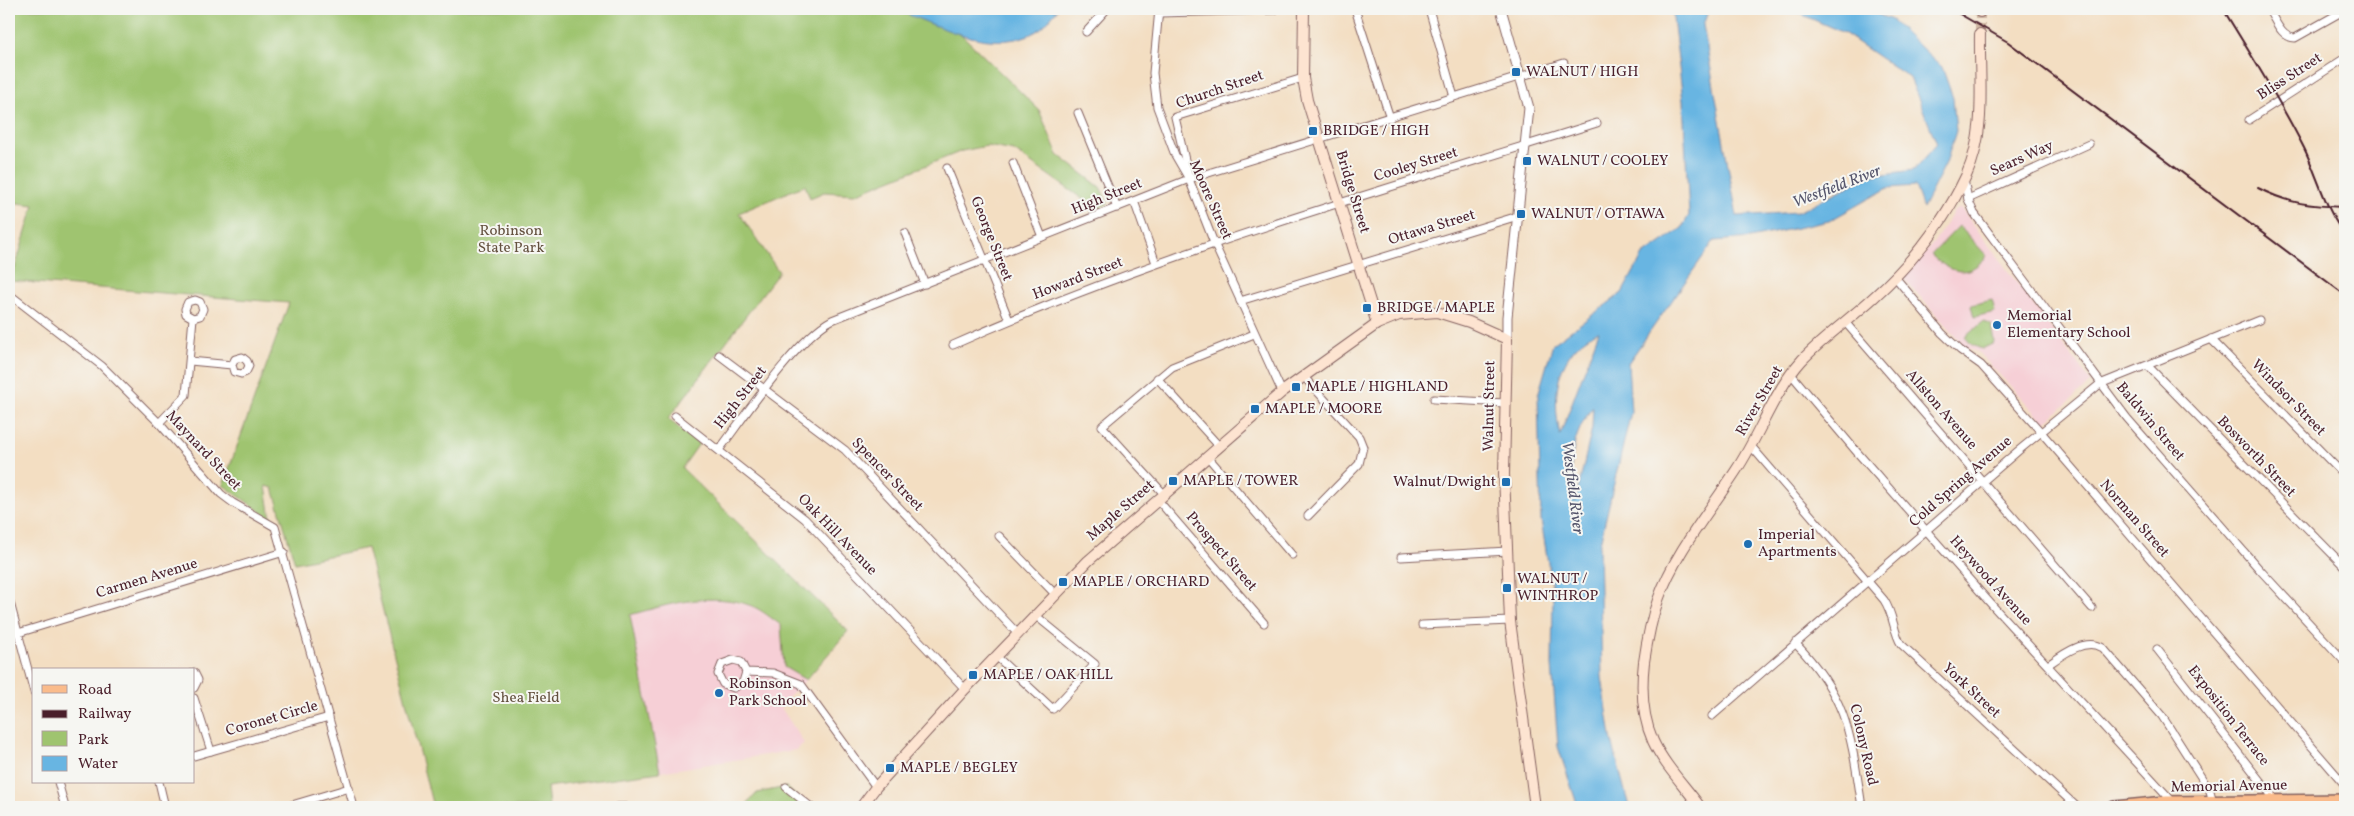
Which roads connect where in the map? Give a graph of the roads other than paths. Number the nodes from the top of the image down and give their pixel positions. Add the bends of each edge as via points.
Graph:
1 (1107, 9) edge
2 (1304, 9) edge
3 (1355, 9) edge
4 (1429, 9) edge
5 (1501, 9) edge
6 (2268, 9) edge
7 (1276, 10) edge
8 (2345, 10) edge
9 (1159, 11) edge
10 (1086, 32) dead end
11 (1980, 34) tunnel mouth
12 (2345, 58) edge
13 (1564, 63) dead end
14 (1521, 75) junction
15 (1303, 78) junction
16 (1454, 98) junction
17 (1078, 113) dead end
18 (1390, 118) junction
19 (2250, 120) dead end
20 (1597, 123) dead end
21 (1320, 139) junction
22 (2089, 144) dead end
23 (1526, 145) junction
24 (1013, 163) dead end
25 (947, 168) dead end
26 (1188, 179) junction
27 (1964, 179) junction
28 (1968, 198) junction
29 (1134, 201) junction
30 (1340, 204) junction
31 (1117, 208) junction
32 (1518, 216) junction
33 (905, 233) dead end
34 (1042, 237) junction
35 (1214, 243) junction
36 (985, 260) junction
37 (1156, 263) junction
38 (1359, 264) junction
39 (1895, 277) junction
40 (924, 284) junction
41 (9, 294) edge
42 (1240, 301) junction
43 (193, 318) dead end
44 (1009, 320) junction
45 (2260, 320) dead end
46 (1845, 322) junction
47 (1377, 324) junction
48 (1254, 334) junction
49 (1507, 339) junction
50 (2211, 339) junction
51 (953, 345) dead end
52 (719, 356) dead end
53 (190, 361) junction
54 (232, 365) dead end
55 (2148, 366) junction
56 (1791, 374) junction
57 (1304, 377) junction
58 (1157, 378) junction
59 (2100, 384) junction
60 (765, 389) junction
61 (1282, 392) junction
62 (1434, 398) dead end
63 (1505, 403) junction
64 (675, 416) dead end
65 (159, 423) junction
66 (2042, 432) junction
67 (1218, 446) junction
68 (1751, 446) junction
69 (719, 450) junction
70 (1207, 456) junction
71 (2345, 476) edge
72 (1983, 481) junction
73 (1160, 497) junction
74 (1308, 516) dead end
75 (1926, 530) junction
76 (999, 536) dead end
77 (1508, 551) junction
78 (284, 552) junction
79 (1292, 555) dead end
80 (1401, 557) dead end
81 (2345, 568) edge
82 (1868, 580) junction
83 (1055, 594) junction
84 (9, 599) edge
85 (2092, 608) dead end
86 (1035, 615) junction
87 (1510, 621) junction
88 (1264, 623) dead end
89 (1422, 625) dead end
90 (18, 633) junction
91 (1017, 633) junction
92 (1795, 643) junction
93 (2157, 650) dead end
94 (996, 656) junction
95 (2345, 662) edge
96 (2048, 665) junction
97 (746, 672) junction
98 (195, 674) edge
99 (32, 685) edge
100 (195, 686) edge
101 (964, 689) junction
102 (195, 701) edge
103 (1712, 716) dead end
104 (329, 717) junction
105 (211, 751) junction
106 (195, 756) edge
107 (59, 784) edge
108 (159, 784) edge
109 (2345, 785) edge
110 (786, 787) dead end
111 (876, 787) junction
112 (349, 788) junction
113 (2345, 800) edge
114 (2276, 801) junction
115 (2173, 802) junction
116 (2214, 802) junction
117 (65, 807) edge
118 (165, 807) edge
119 (285, 807) edge
120 (354, 807) edge
121 (617, 807) edge
122 (626, 807) edge
123 (811, 807) edge
124 (861, 807) edge
125 (1535, 807) edge
126 (1700, 807) edge
127 (1862, 807) edge
128 (2076, 807) edge
129 (2114, 807) edge

1 - 10 street
2 - 15 main road, Bridge Street
3 - 18 street
4 - 16 street
5 - 14 street, Walnut Street
6 - 8 street via 2288,38 2295,38
7 - 9 street
9 - 26 street, Moore Street via 1153,73 1155,99 1175,155
11 - 27 main road, River Street via 1979,138
12 - 19 street, Bliss Street
13 - 14 street, High Street
14 - 16 street, High Street
14 - 23 street, Walnut Street via 1529,108
15 - 21 main road, Bridge Street
15 - 26 street, Church Street via 1175,117
16 - 18 street, High Street
17 - 31 street
18 - 21 street, High Street
20 - 23 street, Cooley Street
21 - 26 street, High Street
21 - 30 main road, Bridge Street
22 - 28 street, Sears Way
23 - 30 street, Cooley Street
23 - 32 street, Walnut Street
24 - 34 street
25 - 36 street, George Street
26 - 29 street, High Street
26 - 35 street, Moore Street
27 - 28 street, Baldwin Street
27 - 39 main road, River Street via 1928,239
28 - 59 street, Baldwin Street via 1974,213
29 - 31 street, High Street
29 - 37 street
30 - 35 street, Cooley Street
30 - 38 main road, Bridge Street
31 - 34 street, High Street
32 - 38 street, Ottawa Street
32 - 49 street, Walnut Street
33 - 40 street
34 - 36 street, High Street
35 - 37 street, Howard Street
35 - 42 street, Moore Street
36 - 40 street, High Street
36 - 44 street, George Street
37 - 44 street, Howard Street
38 - 42 street, Ottawa Street
38 - 47 main road, Bridge Street
39 - 46 main road, River Street
39 - 66 street, Norman Street via 1942,333 1984,368
40 - 60 street, High Street via 824,324
41 - 65 street, Maynard Street via 96,361
42 - 48 street, Moore Street
43 - 53 street
44 - 51 street, Howard Street
45 - 50 street, Cold Spring Avenue
46 - 56 main road, River Street
46 - 72 street, Allston Avenue
47 - 49 main road, Maple Street via 1399,315 1437,312
47 - 57 main road, Maple Street
48 - 58 street via 1181,362
48 - 61 street, Moore Street
49 - 63 main road, Walnut Street
50 - 55 street, Cold Spring Avenue
50 - 71 street, Windsor Street
52 - 60 street, Spencer Street
53 - 54 street
53 - 65 street via 184,399
55 - 59 street, Cold Spring Avenue
55 - 81 street, Bosworth Street
56 - 68 main road, River Street
56 - 75 street, Heywood Avenue
57 - 61 main road, Maple Street
57 - 74 street via 1359,437 1363,447 1359,464
58 - 67 street
58 - 73 street, Prospect Street via 1102,426
59 - 66 street, Cold Spring Avenue
59 - 95 street, Baldwin Street via 2223,529
60 - 69 street, High Street
60 - 91 street, Spencer Street via 844,450
61 - 67 main road, Maple Street
62 - 63 street
63 - 77 main road, Walnut Street
64 - 69 street, Oak Hill Avenue
65 - 78 street, Maynard Street via 221,494 275,527
66 - 72 street, Cold Spring Avenue
66 - 109 street, Norman Street
67 - 70 main road, Maple Street
68 - 82 street, York Street
68 - 126 main road, River Street via 1667,578 1653,615 1645,659 1642,696 1650,733 1663,758
69 - 101 street, Oak Hill Avenue via 805,519
70 - 73 main road, Maple Street
70 - 79 street
72 - 75 street, Cold Spring Avenue
72 - 85 street, Allston Avenue
73 - 83 main road, Maple Street
73 - 88 street, Prospect Street
75 - 82 street, Cold Spring Avenue
75 - 96 street, Heywood Avenue
76 - 83 street
77 - 80 street
77 - 87 main road, Walnut Street
78 - 90 street, Carmen Avenue
78 - 104 street, Maynard Street
82 - 92 street, Cold Spring Avenue
82 - 128 street, York Street via 1891,612 1902,644
83 - 86 main road, Maple Street
84 - 90 street
86 - 91 main road, Maple Street
86 - 94 street via 1095,664 1052,709
87 - 89 street
87 - 125 main road, Walnut Street
90 - 99 street
91 - 94 main road, Maple Street
92 - 103 street, Cold Spring Avenue
92 - 127 street, Colony Road via 1824,676 1839,704 1851,740
93 - 114 street, Exposition Terrace
94 - 101 main road, Maple Street
96 - 115 street, Heywood Avenue
96 - 116 street via 2076,648 2097,644 2103,648 2162,716
97 - 97 street via 743,682 734,688 723,684 719,677 720,666 731,659 741,662
97 - 111 street via 773,673 801,684
98 - 100 street via 198,680
101 - 111 main road, Maple Street
102 - 105 street
104 - 105 street, Coronet Circle
104 - 112 street, Maynard Street
105 - 106 street, Coronet Circle
107 - 117 street
108 - 118 street
110 - 123 street
111 - 124 main road, Maple Street
112 - 119 street
112 - 120 street, Maynard Street
113 - 114 main road, Memorial Avenue
114 - 116 main road, Memorial Avenue
115 - 116 main road, Memorial Avenue
115 - 129 main road, Memorial Avenue
121 - 122 street

